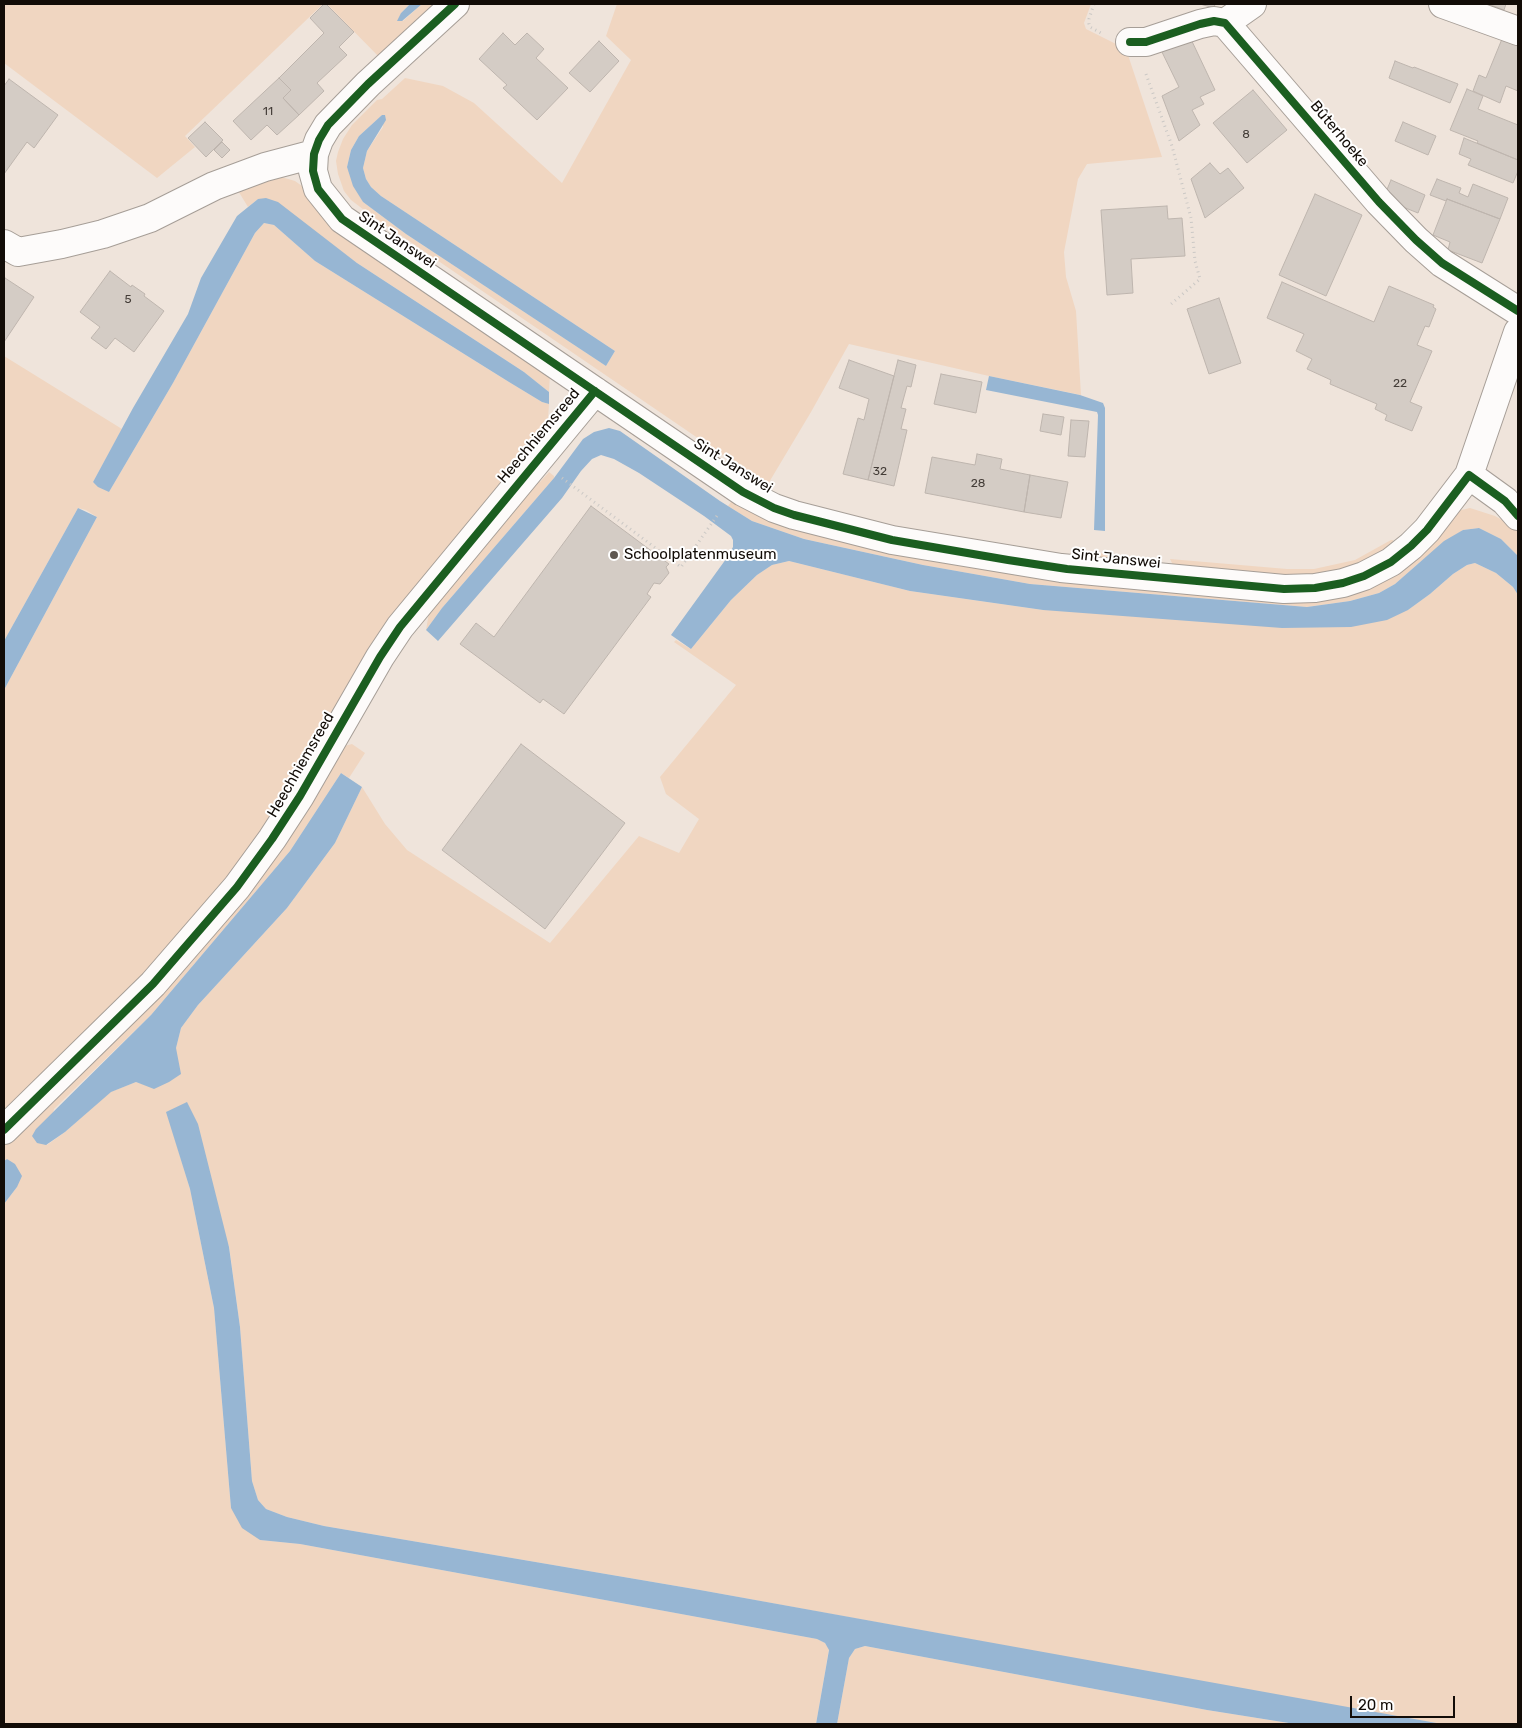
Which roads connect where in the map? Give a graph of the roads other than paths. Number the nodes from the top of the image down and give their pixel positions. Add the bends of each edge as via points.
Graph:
1 (455, 4) edge
2 (1252, 4) edge
3 (1443, 4) edge
4 (1225, 23) junction
5 (1518, 31) edge
6 (1130, 42) dead end
7 (314, 154) junction
8 (4, 244) edge
9 (1518, 311) edge
10 (1518, 332) edge
11 (1510, 384) edge
12 (595, 391) junction
13 (1469, 475) junction
14 (1518, 516) edge
15 (4, 1130) edge

1 - 7 street, Sint Janswei via 328,124
2 - 4 street
3 - 5 street
4 - 6 street via 1200,24 1146,42
4 - 9 street, Bûterhoeke via 1379,202 1416,240 1442,263
7 - 8 street via 265,167 214,186 150,218 103,234 18,252
7 - 12 street, Sint Janswei via 313,171 318,189 342,219
10 - 11 street, Sint Janswei
11 - 13 street, Sint Janswei
12 - 13 street, Sint Janswei via 743,492 774,508 892,540 1060,568 1284,589 1343,583 1391,562 1411,546
12 - 15 street, Heechhiemsreed via 400,627 300,796 237,888 153,984
13 - 14 street via 1506,502

